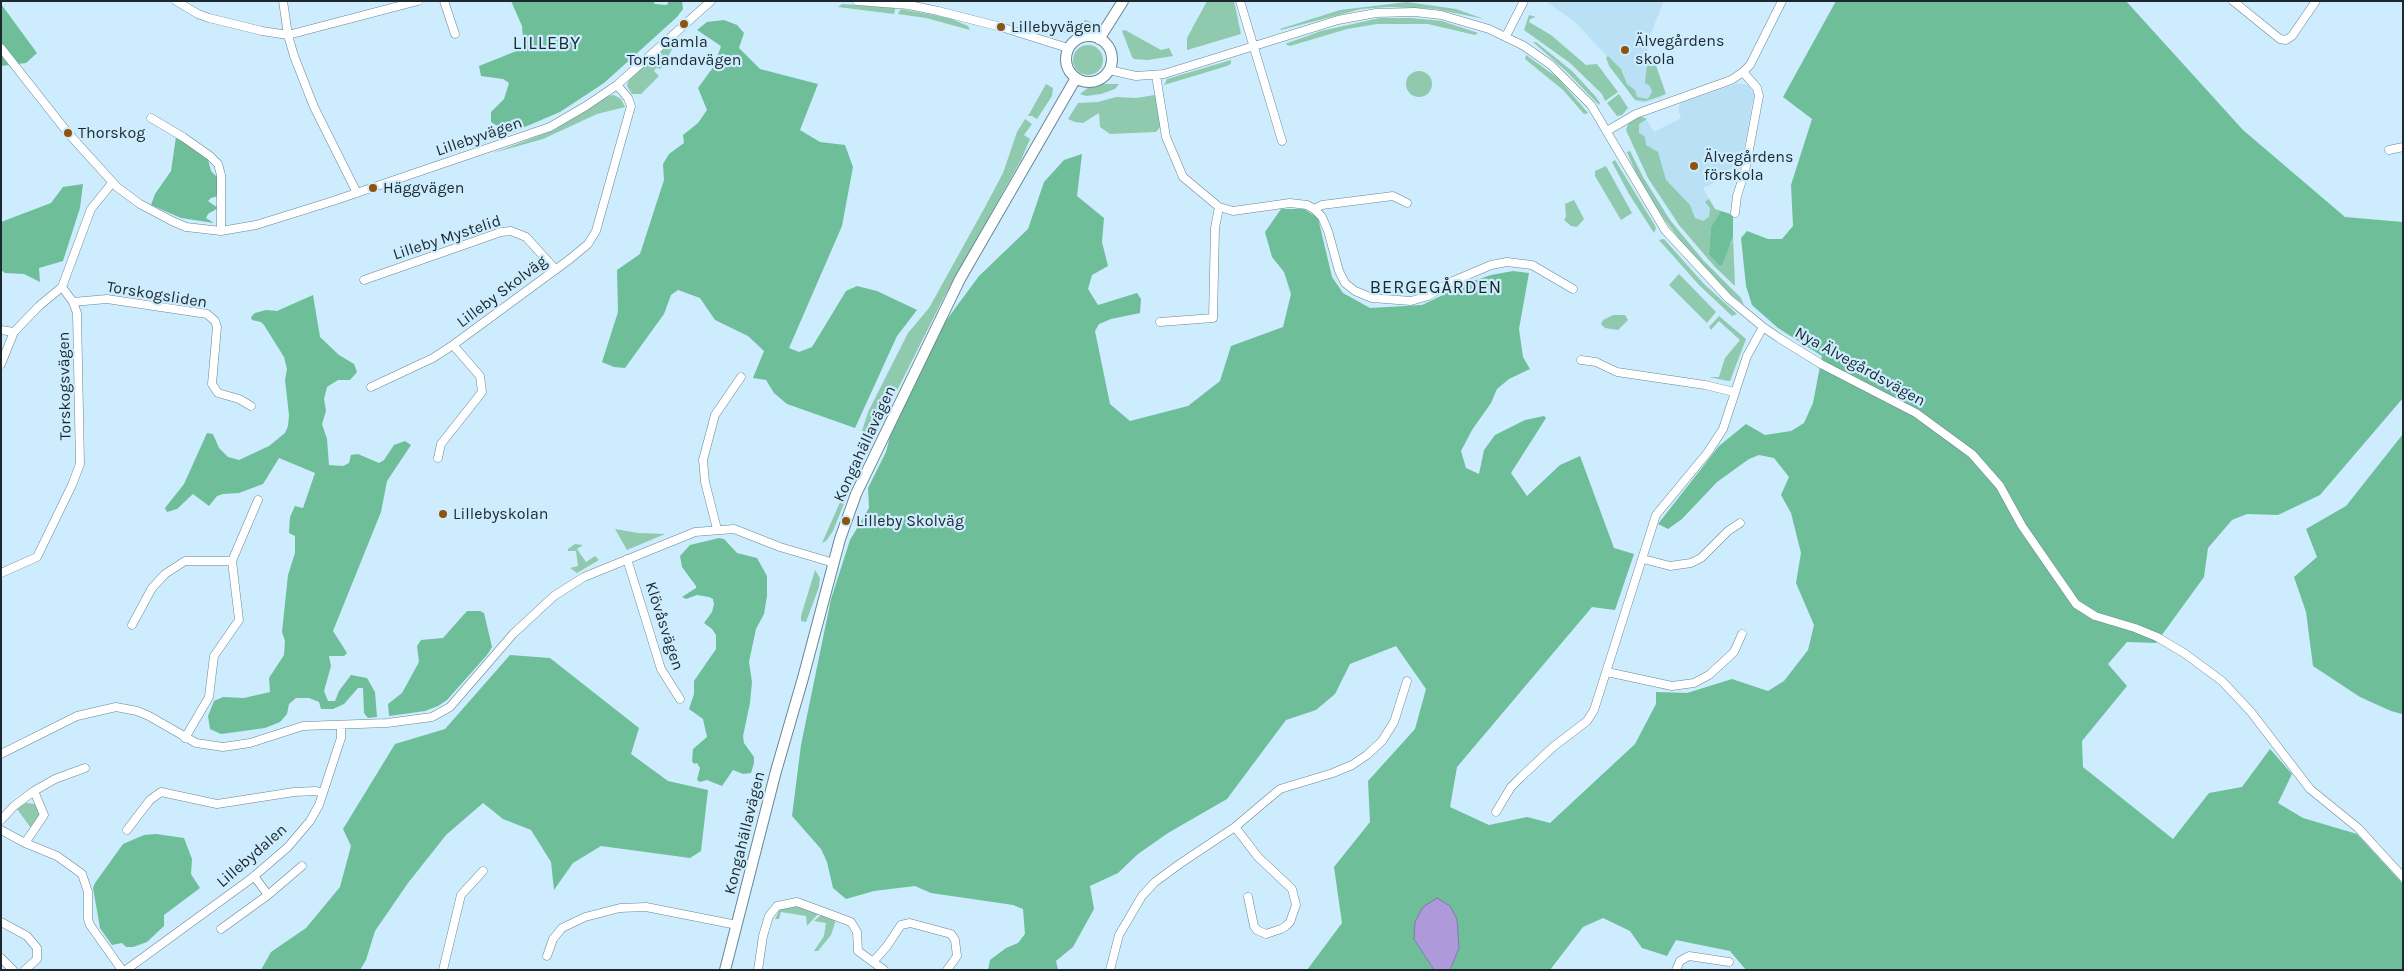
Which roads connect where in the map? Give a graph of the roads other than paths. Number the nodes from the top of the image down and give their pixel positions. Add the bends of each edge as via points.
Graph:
1 (176, 1) edge
2 (283, 1) edge
3 (418, 1) edge
4 (444, 1) edge
5 (857, 1) edge
6 (1123, 1) edge
7 (1240, 1) edge
8 (1524, 1) edge
9 (1782, 1) edge
10 (2233, 1) edge
11 (2316, 1) edge
12 (706, 2) edge
13 (921, 4) edge
14 (454, 34) dead end
15 (288, 35) junction
16 (1506, 36) junction
17 (1099, 39) junction
18 (1254, 46) junction
19 (1, 48) edge
20 (1068, 48) junction
21 (1109, 70) junction
22 (1743, 72) junction
23 (1156, 75) junction
24 (1076, 78) junction
25 (617, 84) junction
26 (151, 118) dead end
27 (1607, 131) junction
28 (1282, 141) dead end
29 (2403, 147) edge
30 (2389, 150) dead end
31 (112, 182) junction
32 (357, 193) junction
33 (1407, 203) dead end
34 (1219, 207) junction
35 (1314, 209) junction
36 (1736, 213) dead end
37 (221, 231) junction
38 (555, 269) junction
39 (364, 280) dead end
40 (62, 287) junction
41 (1573, 288) dead end
42 (73, 302) junction
43 (1160, 322) dead end
44 (1763, 327) junction
45 (1, 330) edge
46 (14, 332) junction
47 (453, 345) junction
48 (1581, 360) dead end
49 (1, 364) edge
50 (742, 377) dead end
51 (371, 387) dead end
52 (1734, 392) junction
53 (251, 406) dead end
54 (438, 458) dead end
55 (258, 500) dead end
56 (1740, 523) dead end
57 (717, 528) junction
58 (627, 559) junction
59 (1643, 559) junction
60 (232, 561) junction
61 (834, 563) junction
62 (1, 573) edge
63 (132, 625) dead end
64 (1742, 634) dead end
65 (1607, 672) junction
66 (1406, 681) dead end
67 (680, 699) dead end
68 (341, 725) junction
69 (186, 738) junction
70 (1, 754) edge
71 (85, 768) dead end
72 (34, 791) junction
73 (323, 793) junction
74 (1496, 812) dead end
75 (1, 820) edge
76 (1236, 827) junction
77 (1, 830) edge
78 (127, 830) dead end
79 (25, 843) junction
80 (302, 866) dead end
81 (482, 871) dead end
82 (254, 876) junction
83 (2403, 877) edge
84 (268, 895) junction
85 (1248, 897) dead end
86 (1, 922) edge
87 (737, 925) junction
88 (220, 929) dead end
89 (547, 956) dead end
90 (1, 958) edge
91 (873, 962) junction
92 (1728, 962) dead end
93 (13, 970) edge
94 (25, 970) edge
95 (122, 970) edge
96 (126, 970) edge
97 (443, 970) edge
98 (725, 970) edge
99 (758, 970) edge
100 (884, 970) edge
101 (947, 970) edge
102 (1110, 970) edge
103 (1676, 970) edge

1 - 15 street via 198,14
2 - 15 street
3 - 15 street
4 - 14 street
5 - 13 street
6 - 17 street
7 - 18 street
8 - 16 street
9 - 22 street via 1750,65
10 - 11 street via 2280,40 2292,36
12 - 25 street, Lillebyvägen
13 - 20 street
15 - 32 street via 314,107
16 - 18 street, Nya Älvegårdsvägen via 1441,15 1395,12 1338,20
16 - 27 street, Nya Älvegårdsvägen via 1541,57 1566,78 1591,105
17 - 20 street via 1082,37
17 - 21 street via 1111,52
18 - 23 street, Nya Älvegårdsvägen
18 - 28 street
19 - 31 street, Lillebyvägen via 68,133
20 - 24 street via 1066,64
21 - 23 street, Nya Älvegårdsvägen via 1136,76
21 - 24 street via 1096,81
22 - 27 street via 1731,80 1636,114
22 - 36 street via 1753,81 1759,96
23 - 34 street via 1166,137 1183,177
24 - 61 street, Kongahällavägen via 965,271 936,328 856,494
25 - 32 street, Lillebyvägen via 550,127
25 - 38 street, Lilleby Skolväg via 631,106 596,231 588,244
26 - 37 street via 218,164 221,174
27 - 44 street, Nya Älvegårdsvägen via 1665,230 1728,298
29 - 30 street
31 - 37 street, Lillebyvägen via 140,204 172,221 186,227
31 - 40 street via 91,209
32 - 37 street, Lillebyvägen via 256,225
33 - 35 street via 1393,196 1322,205
34 - 35 street via 1233,211 1290,203
34 - 43 street via 1215,228 1214,318
35 - 41 street via 1322,216 1345,283 1372,298 1411,301 1491,265 1507,262 1532,265
38 - 39 street, Lilleby Mystelid via 526,237 511,231
38 - 47 street, Lilleby Skolväg
40 - 42 street, Torskogsvägen
40 - 46 street
42 - 53 street, Torskogsliden via 107,299 207,314 215,320 217,327 212,384 218,393
42 - 62 street, Torskogsvägen via 79,343 80,464 37,556
44 - 52 street via 1747,356
44 - 83 street, Nya Älvegårdsvägen via 1821,364 1916,412 1972,454 2000,486 2022,526 2076,604 2095,616 2157,637 2222,681 2251,712 2310,789 2358,828
45 - 46 street
46 - 49 street
47 - 51 street
47 - 54 street, Lilleby Skolväg via 480,376 482,392 441,444
48 - 52 street via 1596,362 1617,372
50 - 57 street via 715,415 703,460
52 - 59 street via 1724,430 1656,515
55 - 60 street
56 - 59 street via 1701,558 1690,563 1670,566
57 - 58 street via 695,532
57 - 61 street via 734,529
58 - 67 street, Klövåsvägen via 661,669
58 - 68 street via 584,577 548,602 512,634 450,707 441,713 415,720
59 - 65 street
60 - 63 street via 185,562 165,574 152,588
60 - 69 street via 239,620 214,656 209,697
61 - 87 street, Kongahällavägen
64 - 65 street via 1734,652 1709,676 1694,683 1672,686
65 - 74 street via 1587,722 1553,747 1521,777
66 - 76 street via 1394,722 1382,741 1367,755 1352,766 1280,789
68 - 69 street via 303,726 239,746 205,746
68 - 73 street, Lillebydalen via 341,738
69 - 70 street via 149,716 116,707 77,716
71 - 72 street
72 - 75 street
72 - 79 street via 44,815
73 - 78 street via 294,792 216,804 161,792 150,800
73 - 82 street, Lillebydalen via 319,805 288,847
76 - 85 street via 1258,857 1292,889 1296,905 1290,922 1266,934 1257,930
76 - 102 street via 1166,873 1142,896 1119,936
77 - 79 street
79 - 95 street via 57,856 82,874 88,892 90,925
80 - 84 street
81 - 97 street via 461,895
82 - 84 street
82 - 96 street, Lillebydalen
84 - 88 street
86 - 94 street via 27,936 37,948 37,960
87 - 89 street via 646,908 620,908 585,917 562,928
87 - 98 street, Kongahällavägen
90 - 93 street
91 - 99 street via 858,951 856,928 851,922 797,902 787,902 777,906 769,916
91 - 100 street
91 - 101 street via 901,925 910,923 951,934 956,940 957,956
92 - 103 street via 1689,956 1680,961

